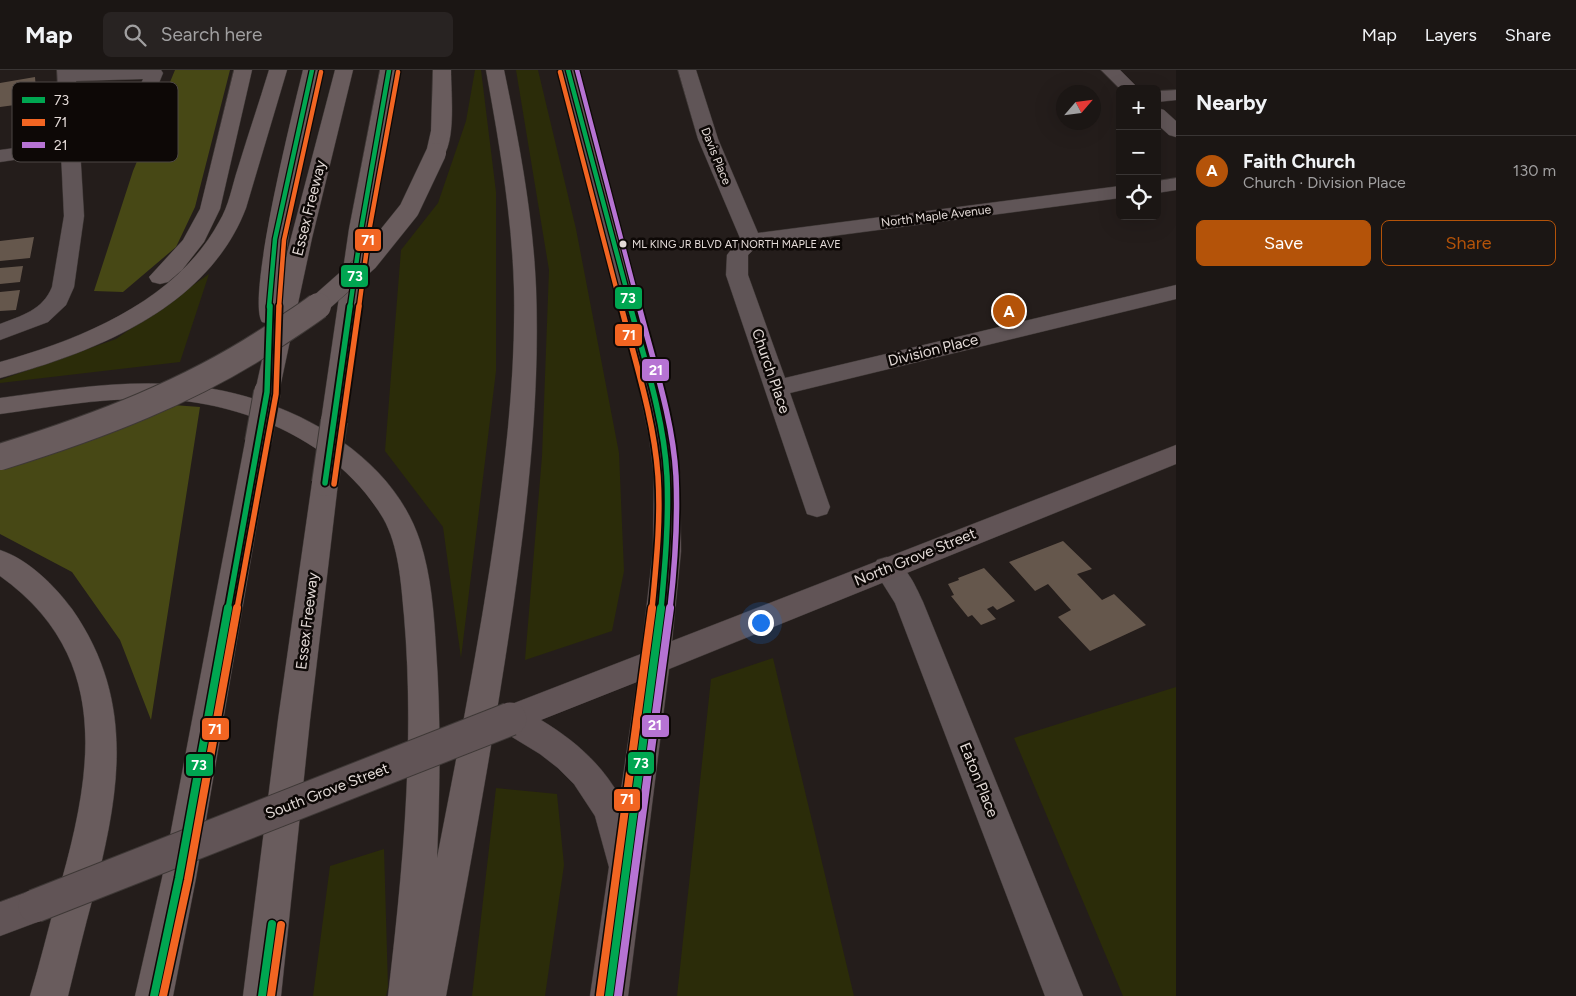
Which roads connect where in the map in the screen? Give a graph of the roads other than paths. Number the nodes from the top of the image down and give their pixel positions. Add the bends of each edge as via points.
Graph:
1 (243, 70) edge
2 (278, 70) edge
3 (312, 70) edge
4 (344, 70) edge
5 (389, 70) edge
6 (442, 70) edge
7 (459, 70) edge
8 (495, 70) edge
9 (568, 70) edge
10 (687, 70) edge
11 (1110, 70) edge
12 (66, 73) edge
13 (150, 82) edge
14 (1126, 85) edge
15 (1176, 95) edge
16 (1161, 97) edge
17 (443, 98) junction
18 (1161, 118) edge
19 (1176, 131) edge
20 (71, 162) edge
21 (1176, 184) edge
22 (1161, 186) edge
23 (1116, 193) edge
24 (751, 240) junction
25 (1176, 292) edge
26 (0, 332) edge
27 (0, 364) edge
28 (0, 370) edge
29 (777, 388) junction
30 (267, 392) junction
31 (0, 406) edge
32 (1176, 454) edge
33 (0, 457) edge
34 (817, 506) dead end
35 (0, 561) edge
36 (887, 568) junction
37 (654, 662) junction
38 (510, 719) junction
39 (625, 882) junction
40 (0, 919) edge
41 (49, 996) edge
42 (154, 996) edge
43 (262, 996) edge
44 (407, 996) edge
45 (427, 996) edge
46 (609, 996) edge
47 (1064, 996) edge

1 - 27 highway via 210,209 200,231 184,253 149,287 104,317 53,343
2 - 28 highway via 235,211 224,234 205,258 168,292 106,332 45,358
3 - 30 highway via 275,239
4 - 30 highway, Essex Freeway via 301,238
5 - 43 highway, Essex Freeway, bridge via 359,239 325,483
6 - 17 highway
7 - 17 highway via 458,78
8 - 45 highway via 523,244 523,407 511,528 493,641 473,763
9 - 37 main road via 662,437 668,525
10 - 24 street, Davis Place via 708,139
11 - 14 street
12 - 13 street via 154,72
15 - 16 street
17 - 33 highway, bridge via 442,131 420,192 388,238 344,283 248,352 166,395 72,434
18 - 19 street
20 - 26 street via 74,226 60,294 46,312 31,322
21 - 22 street
23 - 24 street, North Maple Avenue
24 - 29 street, Church Place via 740,247 736,258 738,275
25 - 29 street, Division Place
29 - 34 street, Church Place
30 - 42 highway, Essex Freeway, bridge via 179,878
31 - 44 highway via 131,391 176,392 218,398 277,417 310,432 352,462 395,514 411,561 422,656 424,707 423,810
32 - 36 main road, North Grove Street
35 - 41 highway via 39,590 74,632 96,687 100,709 103,756 98,803
36 - 37 main road, North Grove Street
36 - 47 street, Eaton Place via 909,602
37 - 38 main road, South Grove Street
37 - 39 main road
38 - 39 main road via 562,750 590,778 601,795 617,834
38 - 40 main road, South Grove Street, bridge
39 - 46 main road

